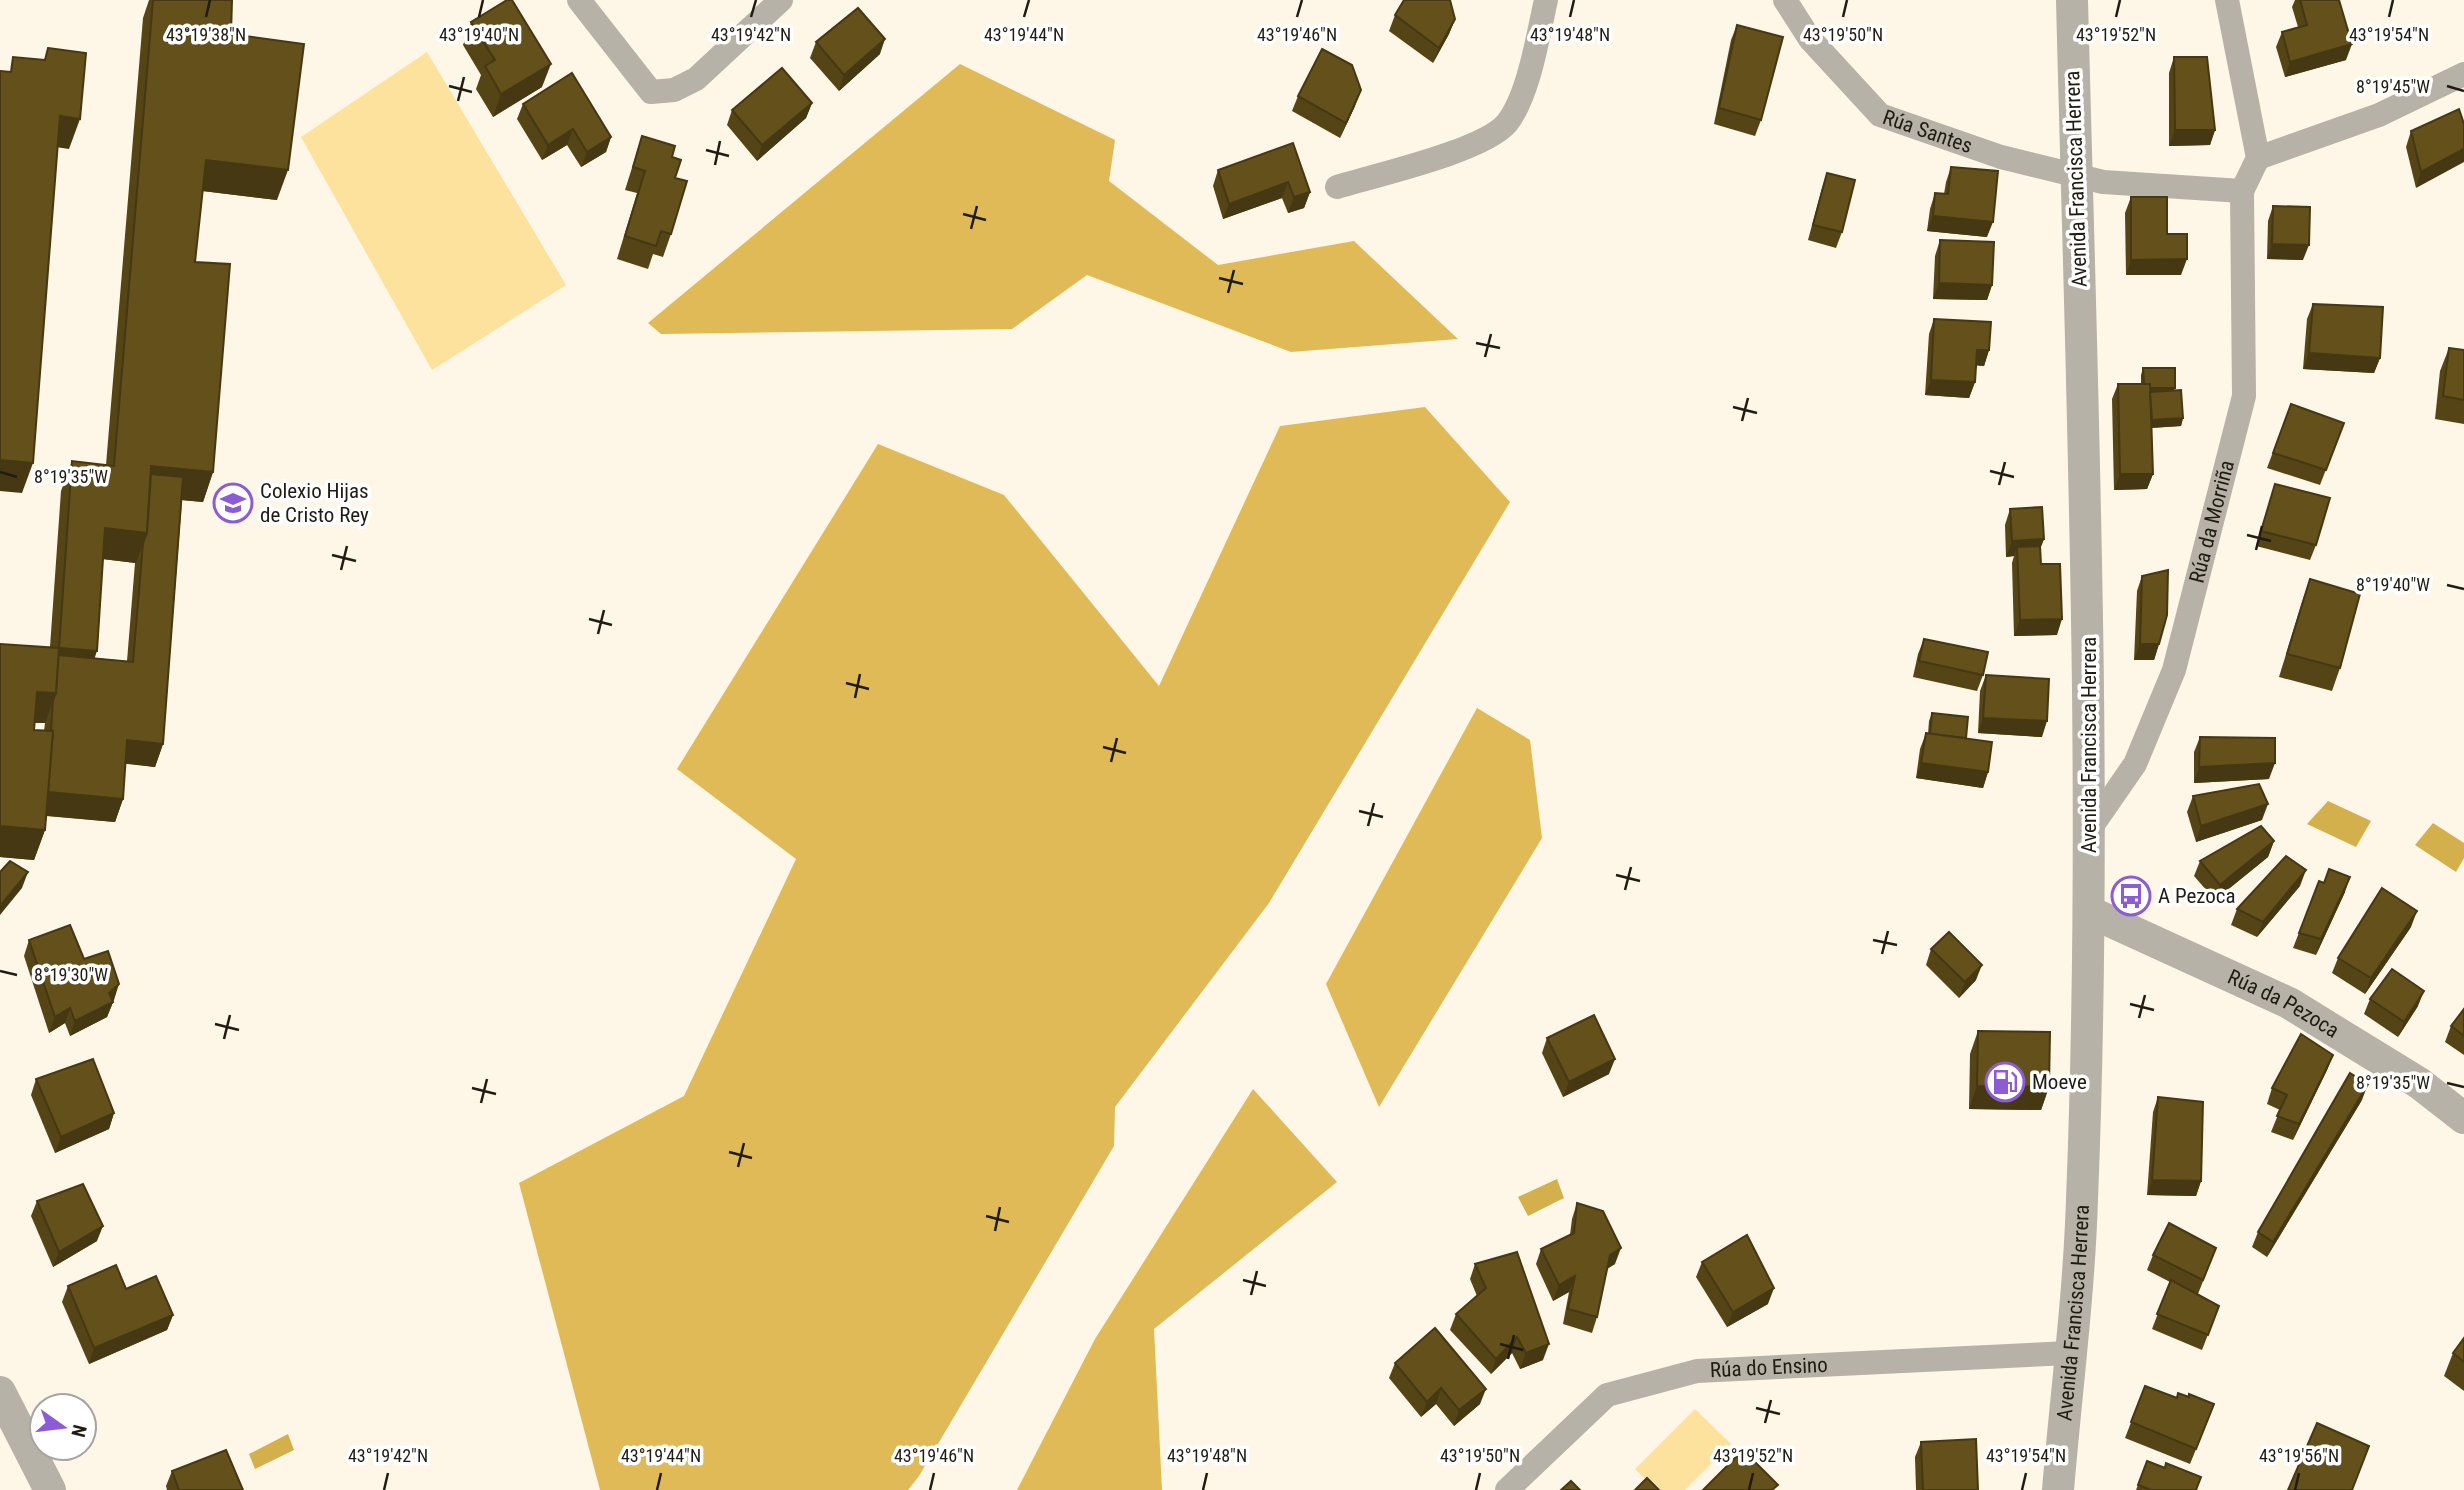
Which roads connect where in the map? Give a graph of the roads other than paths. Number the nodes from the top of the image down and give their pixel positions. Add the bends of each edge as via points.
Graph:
1 (579, 0) edge
2 (781, 0) edge
3 (1546, 0) edge
4 (1785, 0) edge
5 (2072, 0) edge
6 (2227, 0) edge
7 (2464, 74) edge
8 (2258, 158) junction
9 (2076, 176) junction
10 (1337, 187) dead end
11 (2242, 191) junction
12 (2090, 829) junction
13 (2090, 912) junction
14 (2464, 1118) edge
15 (2069, 1353) junction
16 (0, 1392) edge
17 (50, 1490) edge
18 (1507, 1490) edge
19 (2058, 1490) edge

1 - 2 street via 651,92 674,90 696,79
3 - 10 street via 1519,101 1506,124 1482,142
4 - 9 street, Rúa Santes via 1810,39 1880,115 2001,157
5 - 9 street, Avenida Francisca Herrera
6 - 8 street
7 - 8 street via 2379,115
8 - 11 street, Rúa da Morriña
9 - 11 street via 2103,182
9 - 12 street, Avenida Francisca Herrera
11 - 12 street, Rúa da Morriña via 2244,396 2174,670 2135,764
12 - 13 street, Avenida Francisca Herrera
13 - 14 street, Rúa da Pezoca via 2289,1003 2419,1083
13 - 15 street, Avenida Francisca Herrera via 2082,1202
15 - 18 street, Rúa do Ensino via 1697,1371 1607,1395
15 - 19 street, Avenida Francisca Herrera
16 - 17 street

